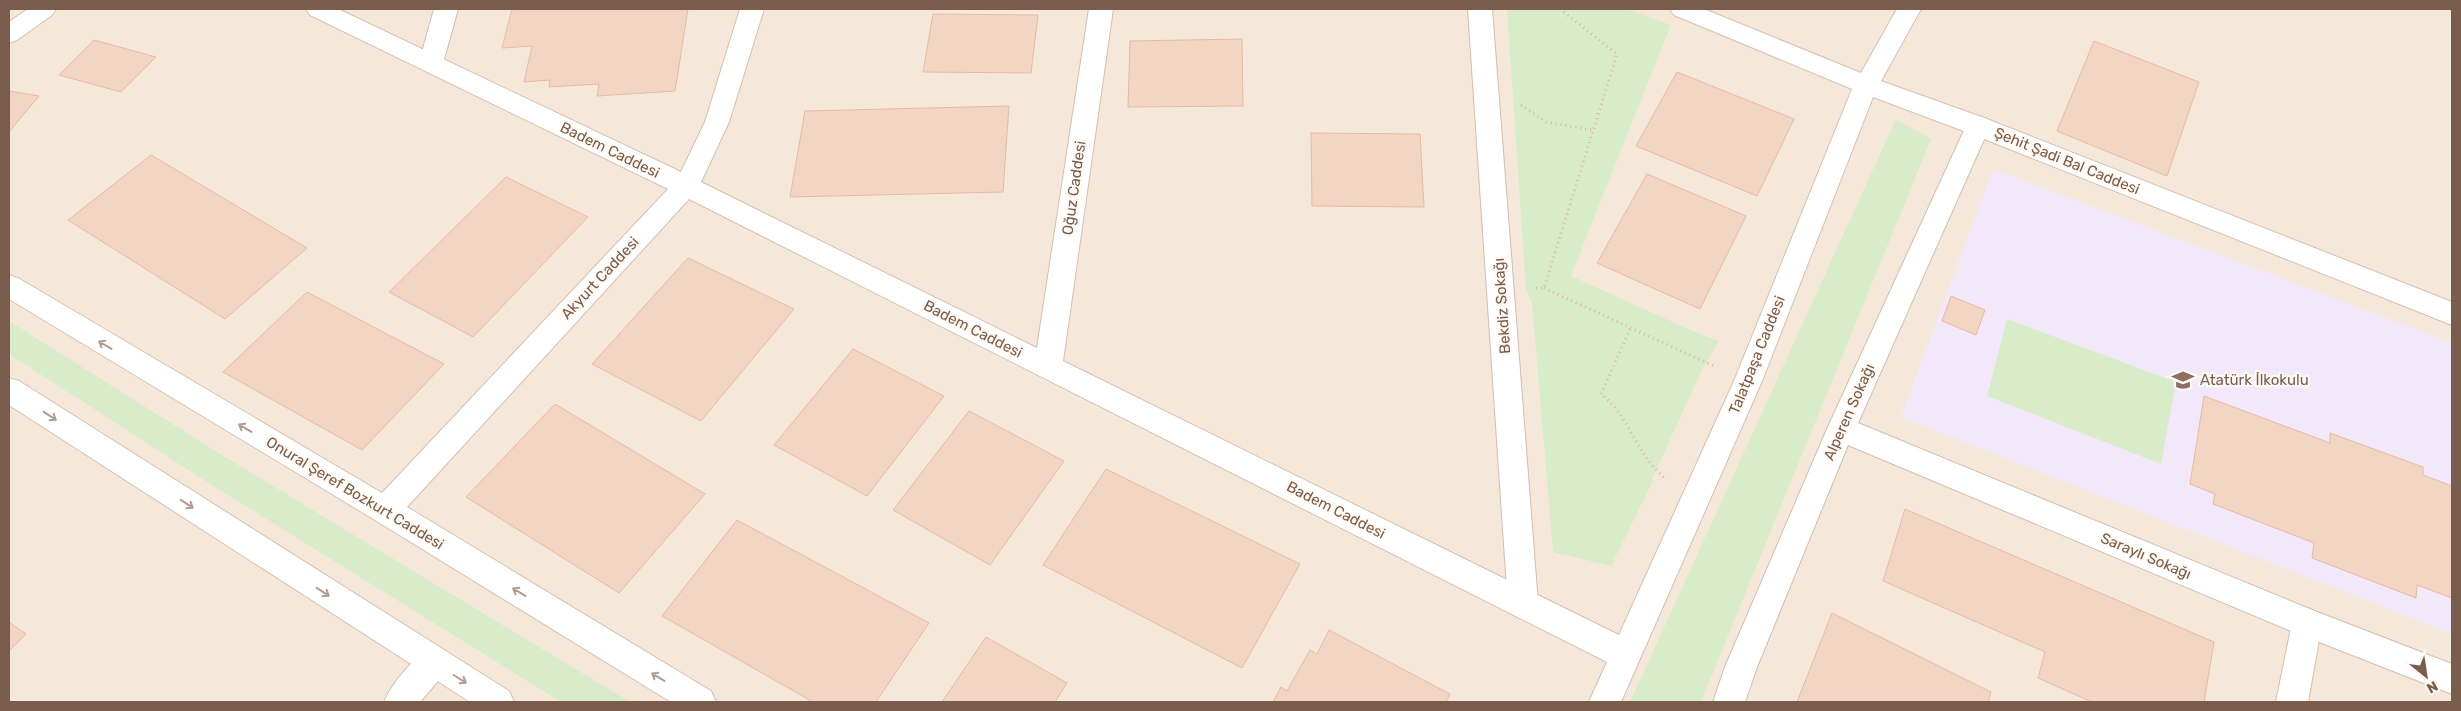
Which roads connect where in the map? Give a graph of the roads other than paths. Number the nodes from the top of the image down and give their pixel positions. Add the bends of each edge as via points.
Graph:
1 (44, 9) edge
2 (318, 9) edge
3 (446, 9) edge
4 (752, 9) edge
5 (1101, 9) edge
6 (1480, 9) edge
7 (1682, 9) edge
8 (1909, 9) edge
9 (9, 34) edge
10 (431, 63) junction
11 (1866, 85) junction
12 (1978, 126) junction
13 (686, 186) junction
14 (9, 286) edge
15 (2452, 314) edge
16 (1048, 366) junction
17 (9, 390) edge
18 (1841, 429) junction
19 (385, 510) junction
20 (1523, 604) junction
21 (2307, 623) junction
22 (1626, 655) junction
23 (434, 662) junction
24 (2452, 679) edge
25 (400, 702) edge
26 (498, 702) edge
27 (700, 702) edge
28 (1605, 702) edge
29 (1729, 702) edge
30 (2292, 702) edge

1 - 9 street
2 - 10 street, Badem Caddesi
3 - 10 street
4 - 13 street, Akyurt Caddesi via 714,133
5 - 16 street, Oğuz Caddesi
6 - 20 street, Bekdiz Sokağı
7 - 11 street, Şehit Şadi Bal Caddesi
8 - 11 street, Talatpaşa Caddesi
10 - 13 street, Badem Caddesi
11 - 12 street, Şehit Şadi Bal Caddesi
11 - 22 street, Talatpaşa Caddesi via 1748,381
12 - 15 street, Şehit Şadi Bal Caddesi
12 - 18 street, Alperen Sokağı
13 - 16 street, Badem Caddesi
13 - 19 street, Akyurt Caddesi
19 -> 14 street, Onural Şeref Bozkurt Caddesi
16 - 20 street, Badem Caddesi
17 -> 23 street
18 - 21 street, Saraylı Sokağı
18 - 29 street, Alperen Sokağı
27 -> 19 street, Onural Şeref Bozkurt Caddesi
20 - 22 street, Badem Caddesi
21 - 24 street, Saraylı Sokağı
21 - 30 street
22 - 28 street, Talatpaşa Caddesi
23 - 25 street
23 -> 26 street

